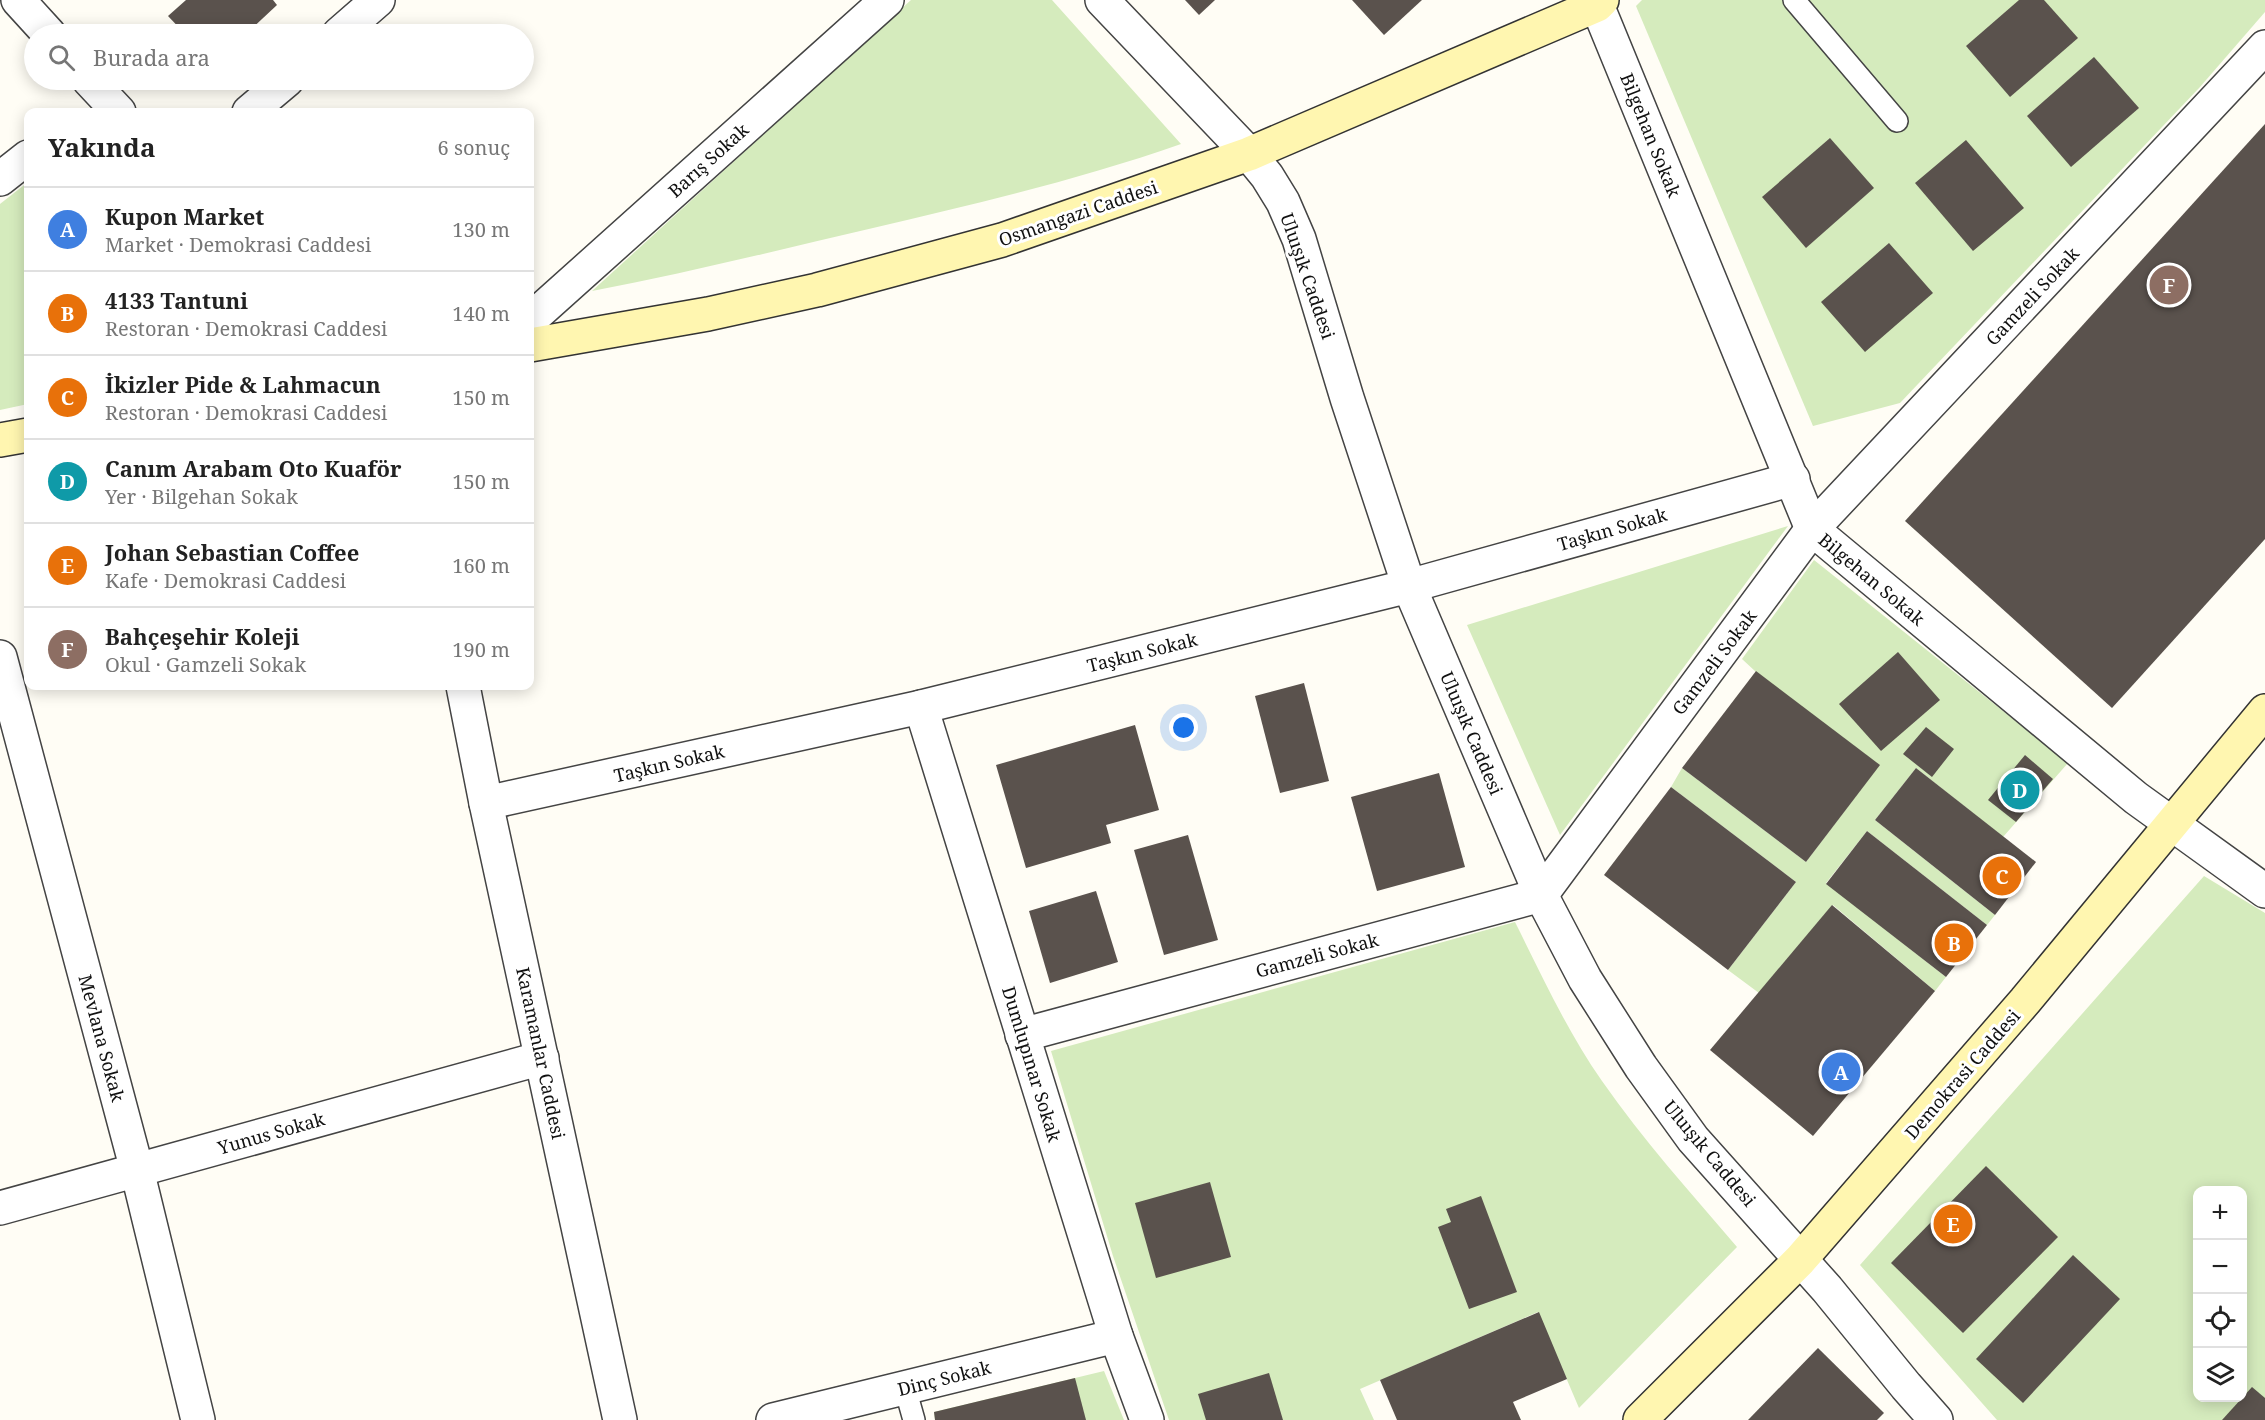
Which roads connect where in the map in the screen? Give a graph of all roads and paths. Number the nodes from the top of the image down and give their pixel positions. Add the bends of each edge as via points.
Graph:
1 (18, 0) edge
2 (378, 0) edge
3 (887, 0) edge
4 (1102, 0) edge
5 (1794, 0) edge
6 (1599, 2) edge
7 (40, 24) edge
8 (350, 24) edge
9 (2265, 47) edge
10 (275, 90) edge
11 (254, 108) edge
12 (1897, 121) dead end
13 (1249, 154) junction
14 (24, 161) edge
15 (0, 179) edge
16 (534, 316) edge
17 (534, 344) edge
18 (24, 436) edge
19 (0, 440) edge
20 (1793, 479) junction
21 (1812, 530) junction
22 (1409, 586) junction
23 (0, 657) edge
24 (464, 690) edge
25 (921, 706) junction
26 (2265, 711) edge
27 (486, 803) junction
28 (2171, 824) junction
29 (2265, 891) edge
30 (1541, 896) junction
31 (1022, 1035) junction
32 (542, 1058) junction
33 (137, 1170) junction
34 (0, 1208) edge
35 (1800, 1260) junction
36 (1116, 1336) junction
37 (905, 1388) junction
38 (198, 1420) edge
39 (620, 1420) edge
40 (773, 1420) edge
41 (914, 1420) edge
42 (1147, 1420) edge
43 (1640, 1420) edge
44 (1936, 1420) edge

1 - 7 street
2 - 8 street
3 - 16 street, Barış Sokak
4 - 13 street, Uluışık Caddesi
5 - 12 lane
6 - 13 street, Osmangazi Caddesi
6 - 20 street, Bilgehan Sokak
9 - 21 street, Gamzeli Sokak
10 - 11 street
13 - 17 street, Osmangazi Caddesi via 1002,240 817,290 708,314
13 - 22 street, Uluışık Caddesi via 1272,185 1299,239
14 - 15 street
18 - 19 street
20 - 21 street, Bilgehan Sokak
20 - 22 street, Taşkın Sokak
21 - 28 street, Bilgehan Sokak
21 - 30 street, Gamzeli Sokak
22 - 25 street, Taşkın Sokak
22 - 30 street, Uluışık Caddesi
23 - 33 street, Mevlana Sokak
24 - 27 street, Karamanlar Caddesi
25 - 27 street, Taşkın Sokak
25 - 31 street, Dumlupınar Sokak
26 - 28 street, Demokrasi Caddesi
27 - 32 street, Karamanlar Caddesi
28 - 29 street, Bilgehan Sokak
28 - 35 street, Demokrasi Caddesi via 2025,1001
30 - 31 street, Gamzeli Sokak
30 - 35 street, Uluışık Caddesi via 1585,979 1641,1066 1693,1139
31 - 36 street, Dumlupınar Sokak
32 - 33 street, Yunus Sokak
32 - 39 street, Karamanlar Caddesi
33 - 34 street, Yunus Sokak
33 - 38 street, Mevlana Sokak
35 - 43 street, Demokrasi Caddesi
35 - 44 street, Uluışık Caddesi
36 - 37 street, Dinç Sokak
36 - 42 street, Dumlupınar Sokak
37 - 40 street, Dinç Sokak
37 - 41 lane

